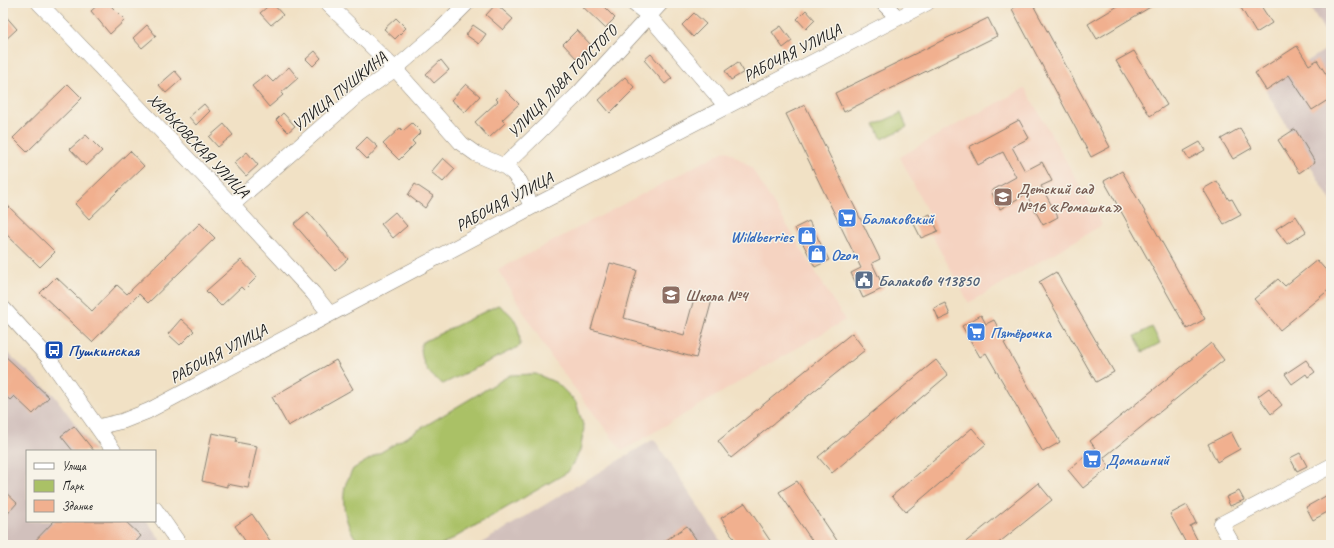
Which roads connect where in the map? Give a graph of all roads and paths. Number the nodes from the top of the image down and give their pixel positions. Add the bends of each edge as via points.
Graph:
1 (39, 3) edge
2 (327, 3) edge
3 (467, 3) edge
4 (633, 3) edge
5 (661, 3) edge
6 (883, 3) edge
7 (927, 3) edge
8 (648, 16) junction
9 (898, 18) junction
10 (394, 69) junction
11 (726, 106) junction
12 (504, 166) junction
13 (232, 205) junction
14 (532, 206) junction
15 (3, 308) edge
16 (330, 314) junction
17 (97, 427) junction
18 (113, 450) edge
19 (1331, 466) edge
20 (156, 510) edge
21 (180, 545) edge
22 (1233, 545) edge

1 - 13 street, ХАРЬКОВСКАЯ УЛИЦА
2 - 10 street
3 - 10 street, УЛИЦА ПУШКИНА
4 - 8 street
5 - 8 street, УЛИЦА ЛЬВА ТОЛСТОГО
6 - 9 street
7 - 9 street, РАБОЧАЯ УЛИЦА
8 - 11 street
8 - 12 street, УЛИЦА ЛЬВА ТОЛСТОГО via 578,94
9 - 11 street, РАБОЧАЯ УЛИЦА
10 - 12 street via 462,144 476,154
10 - 13 street, УЛИЦА ПУШКИНА via 358,95
11 - 14 street, РАБОЧАЯ УЛИЦА
12 - 14 street via 520,182
13 - 16 street, ХАРЬКОВСКАЯ УЛИЦА
14 - 16 street, РАБОЧАЯ УЛИЦА
15 - 17 street via 47,356
16 - 17 street, РАБОЧАЯ УЛИЦА via 148,411 123,421
17 - 18 street
19 - 22 street via 1222,524
20 - 21 street

